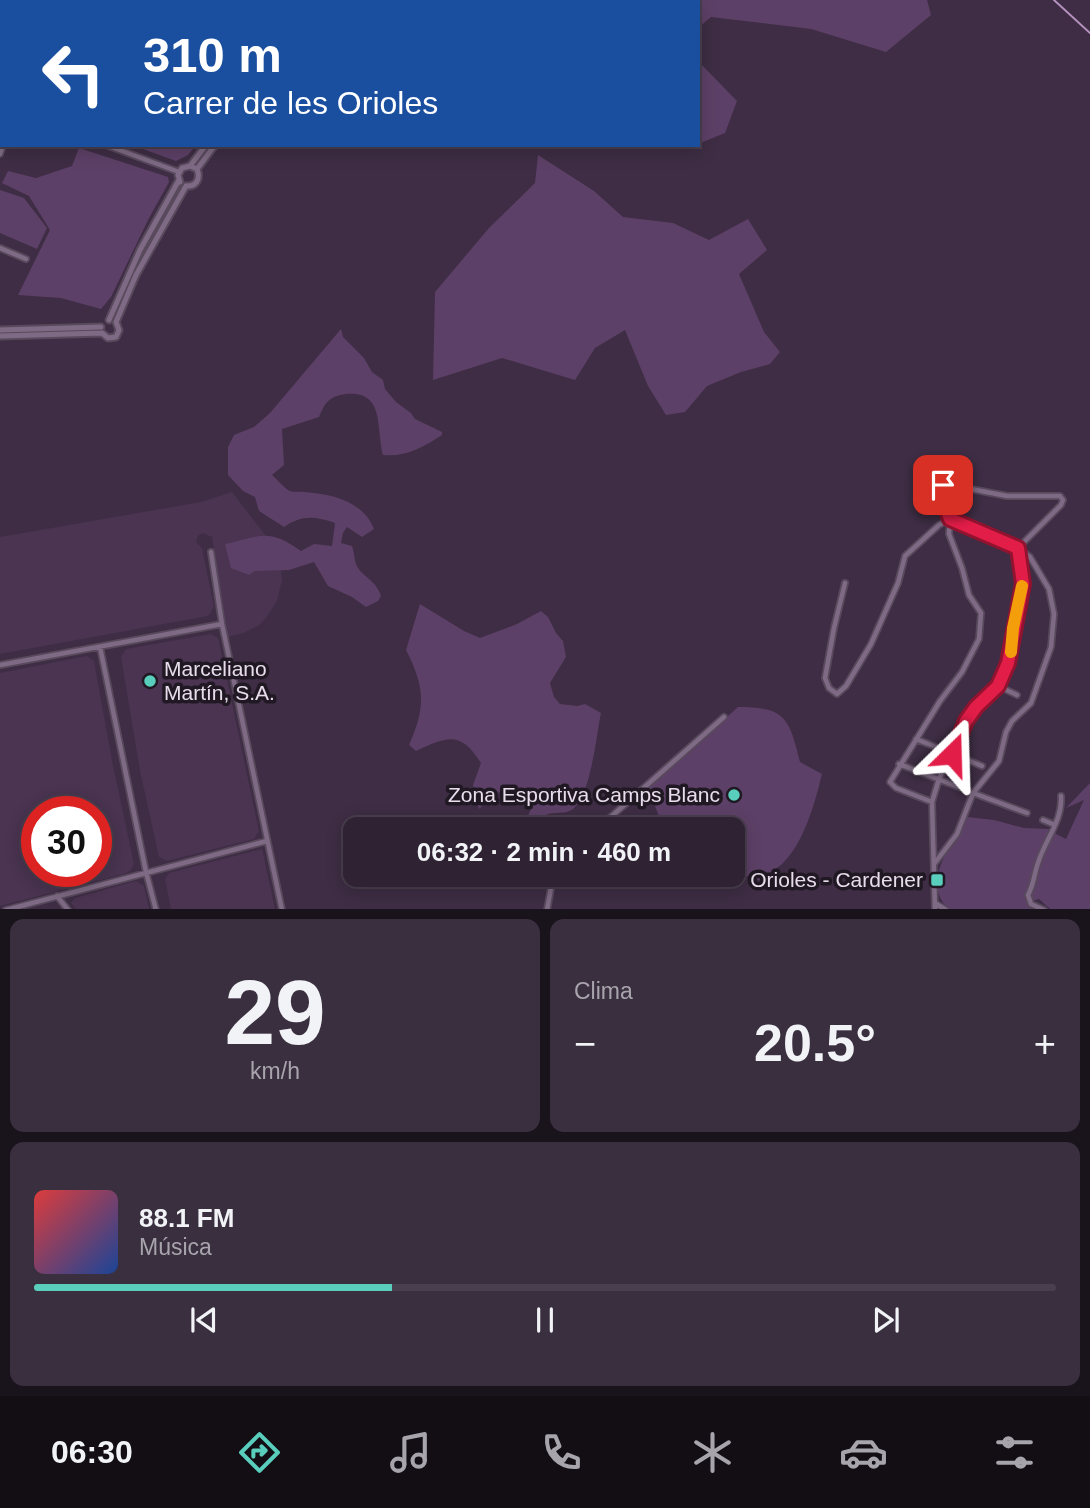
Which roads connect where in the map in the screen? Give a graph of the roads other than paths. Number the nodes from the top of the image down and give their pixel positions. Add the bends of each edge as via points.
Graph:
1 (111, 147) edge
2 (204, 147) edge
3 (214, 147) edge
4 (190, 166) junction
5 (197, 169) junction
6 (179, 172) junction
7 (179, 180) junction
8 (186, 186) junction
9 (0, 248) edge
10 (26, 260) dead end
11 (109, 320) junction
12 (116, 322) junction
13 (0, 330) edge
14 (102, 330) junction
15 (0, 337) edge
16 (950, 519) junction
17 (1018, 548) junction
18 (212, 552) dead end
19 (845, 583) dead end
20 (222, 624) junction
21 (100, 647) junction
22 (0, 665) edge
23 (998, 686) junction
24 (1017, 695) dead end
25 (723, 717) dead end
26 (916, 739) junction
27 (952, 754) junction
28 (899, 764) junction
29 (982, 765) dead end
30 (939, 779) junction
31 (971, 792) junction
32 (1061, 796) dead end
33 (932, 802) junction
34 (1027, 813) dead end
35 (608, 817) edge
36 (1043, 820) dead end
37 (1055, 825) junction
38 (267, 841) junction
39 (934, 864) junction
40 (146, 873) junction
41 (552, 887) edge
42 (57, 896) junction
43 (935, 906) edge
44 (1037, 907) edge
45 (6, 909) edge
46 (68, 909) edge
47 (156, 909) edge
48 (282, 909) edge
49 (547, 909) edge
50 (946, 909) edge
51 (1044, 909) edge

1 - 6 street
2 - 4 street
3 - 5 street
4 - 5 street
4 - 6 street
5 - 8 street via 197,182
6 - 7 street
7 - 8 street
7 - 11 street via 140,250
8 - 12 street via 136,275
9 - 10 street
11 - 12 street
11 - 14 street
12 - 14 street via 116,337 108,338
13 - 14 street
14 - 15 street
16 - 17 street
16 - 17 street via 940,492 945,484 1007,496 1054,494 1062,498
16 - 19 street via 905,556 871,644 837,694 825,678
16 - 26 street via 949,534 969,595 981,613 979,639
17 - 23 street via 1021,594 1010,657
17 - 31 street via 1033,560 1052,595 1051,647 1031,703 1012,721 999,761
18 - 20 street
20 - 21 street
20 - 38 street
21 - 22 street
21 - 40 street
23 - 24 street
23 - 27 street via 966,721
25 - 35 street
26 - 27 street
26 - 28 street
27 - 29 street
27 - 30 street
28 - 30 street
28 - 33 street via 890,784
30 - 31 street
30 - 33 street
31 - 34 street
31 - 39 street via 957,835
32 - 37 street
33 - 39 street
36 - 37 street
37 - 44 street via 1028,895
38 - 40 street
38 - 48 street
39 - 43 street
40 - 42 street
40 - 47 street
41 - 49 street
42 - 45 street
42 - 46 street
43 - 50 street
44 - 51 street

